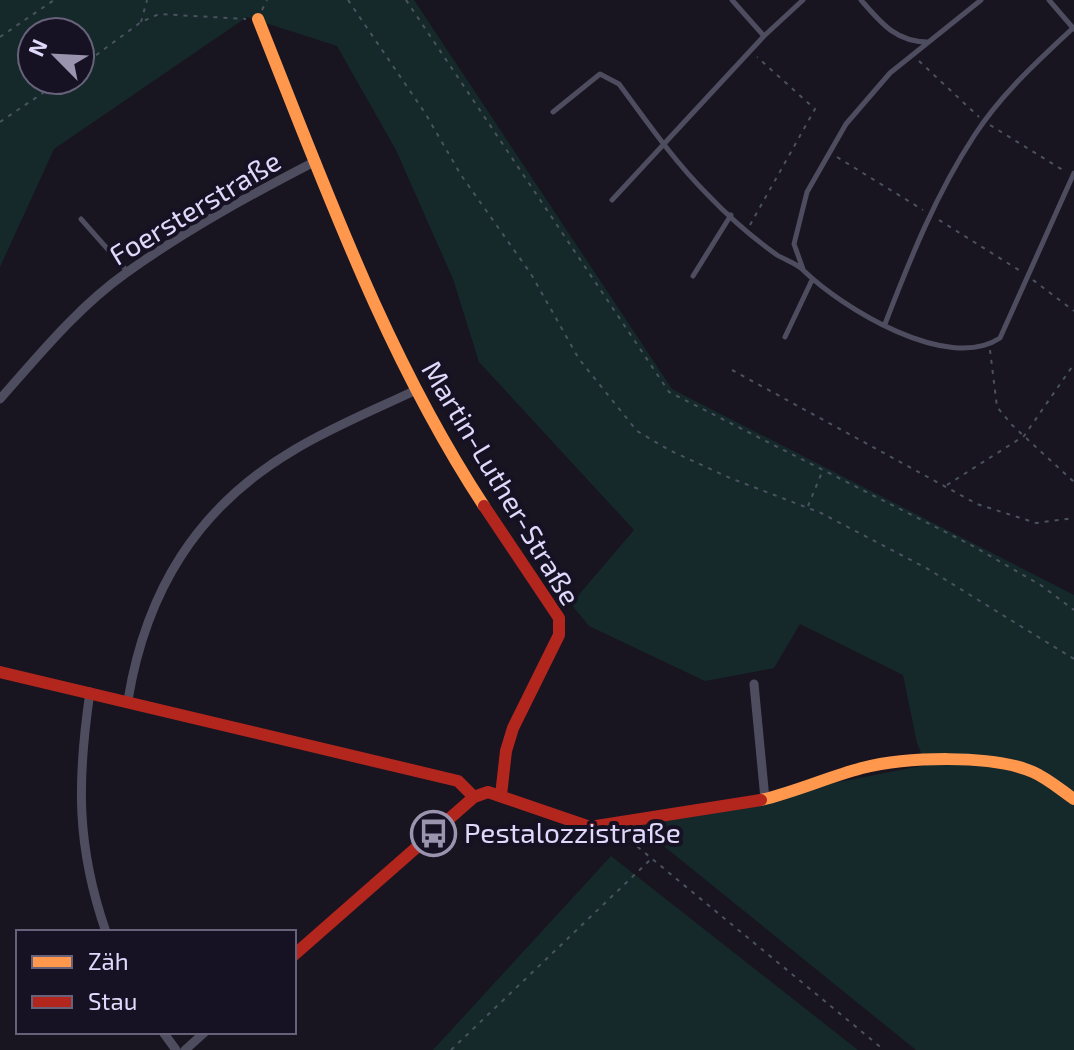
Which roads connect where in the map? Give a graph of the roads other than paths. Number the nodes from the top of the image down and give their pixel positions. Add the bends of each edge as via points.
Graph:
1 (732, 0) edge
2 (803, 0) edge
3 (861, 0) edge
4 (981, 0) edge
5 (1049, 0) edge
6 (258, 19) road end
7 (1074, 28) edge
8 (764, 36) junction
9 (928, 42) junction
10 (553, 112) dead end
11 (662, 143) junction
12 (316, 161) junction
13 (1074, 173) edge
14 (612, 200) dead end
15 (731, 215) junction
16 (81, 219) dead end
17 (803, 269) junction
18 (128, 272) junction
19 (693, 276) dead end
20 (812, 280) junction
21 (885, 324) junction
22 (785, 337) dead end
23 (414, 391) junction
24 (0, 399) edge
25 (0, 672) edge
26 (754, 684) dead end
27 (90, 692) junction
28 (128, 700) junction
29 (501, 795) junction
30 (474, 797) junction
31 (765, 799) junction
32 (1074, 799) edge
33 (106, 930) edge
34 (296, 953) edge
35 (203, 1034) edge
36 (185, 1050) edge

1 - 8 lane
2 - 8 lane
3 - 9 lane via 895,35
4 - 9 lane
5 - 7 lane
6 - 12 street, Martin-Luther-Straße
7 - 21 lane via 1024,73 945,183
8 - 11 lane
9 - 17 lane via 890,73 846,124 807,192 794,244
10 - 11 lane via 600,74 619,84
11 - 14 lane
11 - 15 lane
12 - 18 street, Foersterstraße via 235,203
12 - 23 street, Martin-Luther-Straße
13 - 21 lane via 1000,338 964,351
15 - 17 lane via 777,255
15 - 19 lane
16 - 18 lane
17 - 20 lane
18 - 24 street, Foersterstraße via 80,313
20 - 21 lane via 833,298
20 - 22 lane
23 - 28 street via 294,449 219,507 156,596 133,666
23 - 29 street, Martin-Luther-Straße via 559,618 559,635 506,751
25 - 27 street
26 - 31 street
27 - 28 street
27 - 33 street via 79,763 82,836
28 - 30 street via 458,781
29 - 30 street
29 - 31 street via 590,827
30 - 34 street
31 - 32 street via 863,768 943,761 1009,764 1035,773
35 - 36 street

